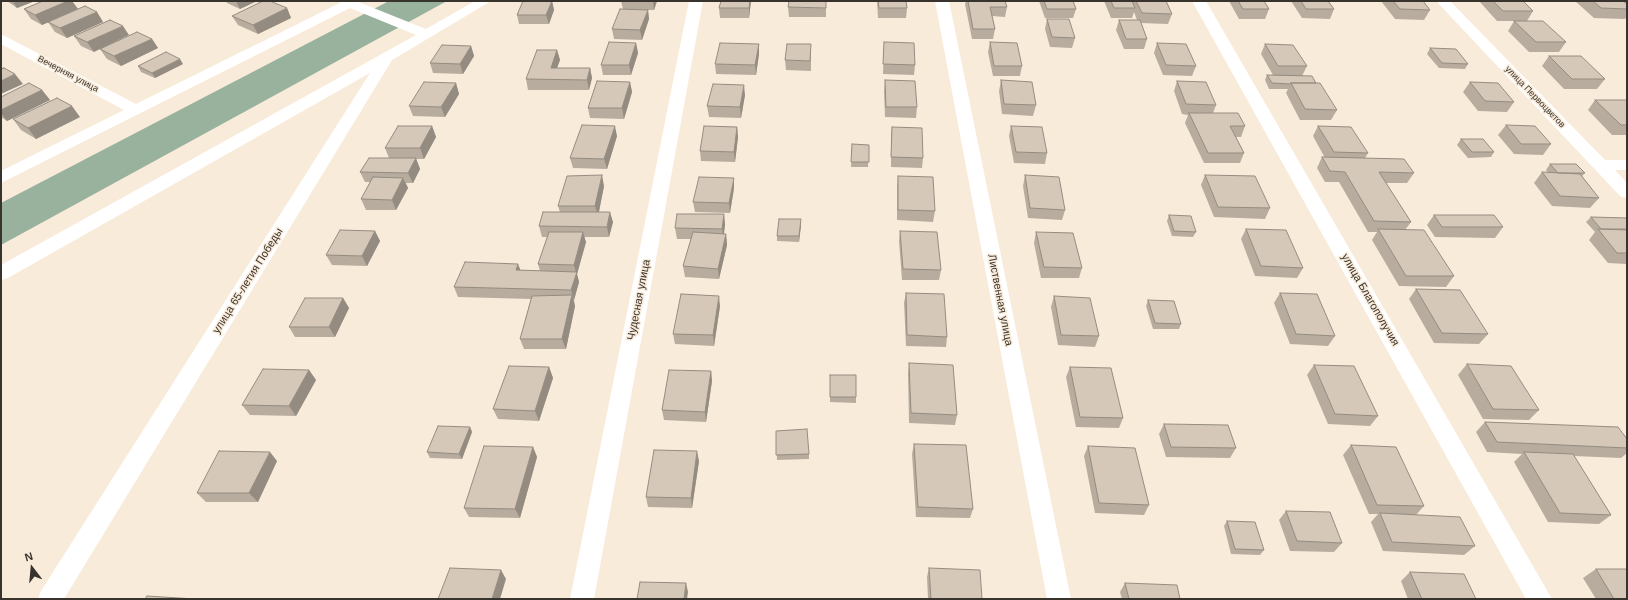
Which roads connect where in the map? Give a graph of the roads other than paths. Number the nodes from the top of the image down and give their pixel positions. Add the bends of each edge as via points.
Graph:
1 (484, 1) edge
2 (696, 1) edge
3 (942, 1) edge
4 (1199, 1) edge
5 (1443, 1) edge
6 (347, 2) edge
7 (426, 34) junction
8 (1, 38) edge
9 (387, 57) junction
10 (135, 110) junction
11 (1600, 165) junction
12 (1627, 165) edge
13 (1, 178) edge
14 (1627, 192) edge
15 (1, 272) edge
16 (50, 599) edge
17 (582, 599) edge
18 (1059, 599) edge
19 (1540, 599) edge

1 - 7 street, улица 65-летия Победы
2 - 17 street, Чудесная улица
3 - 18 street, Лиственная улица
4 - 19 street, улица Благополучия
5 - 11 street, улица Первоцветов
6 - 7 street
6 - 10 street
7 - 9 street, улица 65-летия Победы
8 - 10 street, Вечерняя улица
9 - 15 street
9 - 16 street, улица 65-летия Победы
10 - 13 street
11 - 12 street
11 - 14 street, улица Первоцветов

